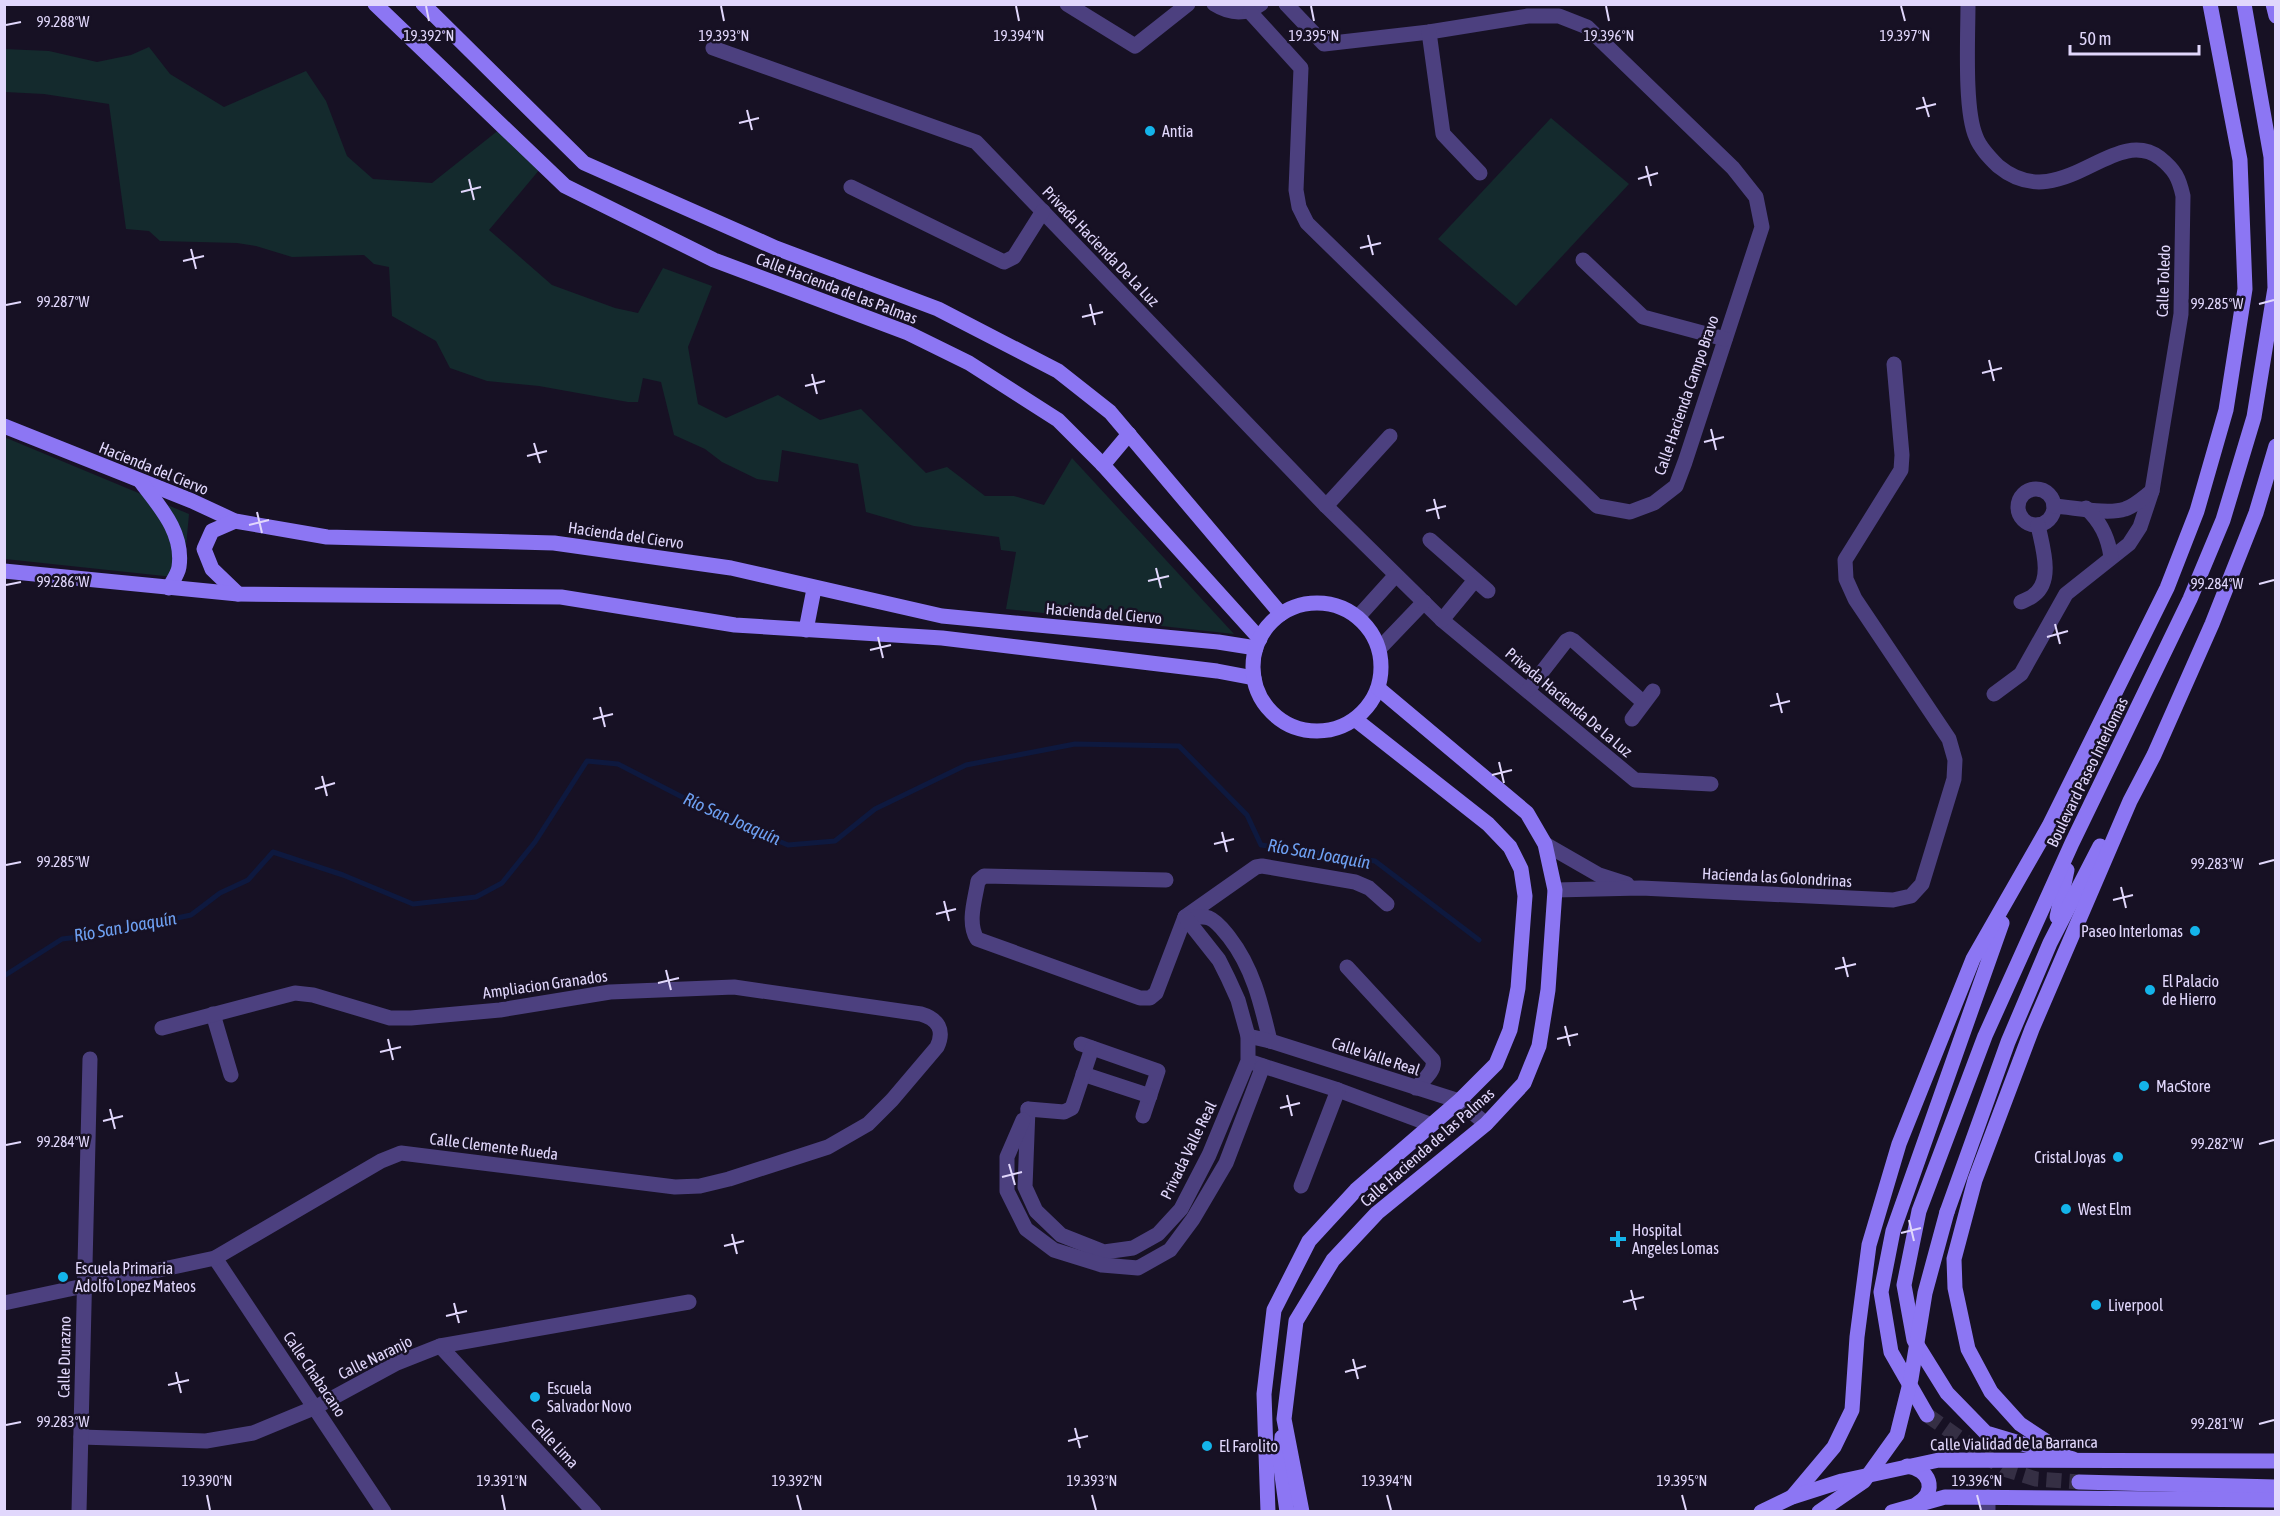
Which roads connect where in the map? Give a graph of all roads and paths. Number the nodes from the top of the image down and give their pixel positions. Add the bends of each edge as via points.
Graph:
1 (375, 4) edge
2 (423, 4) edge
3 (1067, 4) edge
4 (1188, 4) edge
5 (1214, 4) edge
6 (1286, 4) edge
7 (1968, 4) edge
8 (2210, 4) edge
9 (2244, 4) edge
10 (2273, 4) edge
11 (1256, 8) edge
12 (2276, 16) edge
13 (1429, 32) junction
14 (713, 48) dead end
15 (1480, 172) dead end
16 (851, 188) dead end
17 (1042, 211) junction
18 (1583, 260) dead end
19 (1725, 339) junction
20 (1894, 364) dead end
21 (4, 426) edge
22 (1129, 434) junction
23 (1390, 436) dead end
24 (2276, 447) edge
25 (1103, 465) junction
26 (140, 481) junction
27 (2152, 491) junction
28 (1326, 506) junction
29 (2054, 506) junction
30 (2086, 508) junction
31 (235, 521) junction
32 (2038, 525) junction
33 (1430, 540) dead end
34 (2111, 557) junction
35 (4, 571) edge
36 (1395, 576) junction
37 (1475, 580) junction
38 (168, 588) junction
39 (814, 589) junction
40 (1488, 591) dead end
41 (238, 594) junction
42 (1424, 602) junction
43 (2021, 602) dead end
44 (1281, 614) junction
45 (1358, 617) junction
46 (1442, 620) junction
47 (807, 630) junction
48 (1258, 644) junction
49 (1379, 649) junction
50 (1254, 678) junction
51 (1378, 688) junction
52 (1528, 690) junction
53 (1994, 694) dead end
54 (1632, 719) dead end
55 (1356, 720) junction
56 (1711, 784) dead end
57 (2130, 801) junction
58 (2072, 843) junction
59 (1545, 844) junction
60 (1166, 880) dead end
61 (1641, 888) junction
62 (1555, 890) junction
63 (2013, 892) junction
64 (1387, 904) dead end
65 (1185, 917) junction
66 (2050, 943) junction
67 (1347, 967) dead end
68 (213, 1014) junction
69 (937, 1022) joint
70 (162, 1028) dead end
71 (1248, 1036) junction
72 (1270, 1041) junction
73 (90, 1059) dead end
74 (1248, 1061) junction
75 (1263, 1066) junction
76 (1083, 1074) junction
77 (231, 1075) dead end
78 (1416, 1088) junction
79 (1338, 1090) junction
80 (1150, 1096) junction
81 (1459, 1101) junction
82 (1028, 1108) junction
83 (1143, 1116) dead end
84 (1486, 1124) junction
85 (1431, 1125) junction
86 (1301, 1186) dead end
87 (215, 1258) junction
88 (83, 1288) junction
89 (689, 1302) dead end
90 (4, 1303) edge
91 (440, 1346) junction
92 (316, 1407) junction
93 (1927, 1415) tunnel mouth
94 (1284, 1419) junction
95 (81, 1437) junction
96 (2073, 1459) junction
97 (2276, 1461) edge
98 (1906, 1466) junction
99 (2079, 1482) tunnel mouth
100 (2276, 1487) edge
101 (1792, 1497) junction
102 (2276, 1500) edge
103 (1988, 1504) edge
104 (1914, 1506) junction
105 (79, 1512) edge
106 (384, 1512) edge
107 (594, 1512) edge
108 (1268, 1512) edge
109 (1287, 1512) edge
110 (1302, 1512) edge
111 (1761, 1512) edge
112 (1819, 1512) edge
113 (1892, 1512) edge

1 - 25 main road, Calle Hacienda de las Palmas via 565,186 714,260 908,333 969,363 1058,420
2 - 22 main road, Calle Hacienda de las Palmas via 584,163 776,248 938,309 1058,371 1110,412
3 - 4 street via 1135,46
5 - 11 street via 1232,13
6 - 13 street, Calle Hacienda Campo Bravo via 1324,44
7 - 27 street, Calle Toledo via 1970,109 1975,137 2004,171 2021,180 2058,180 2116,154 2141,149 2156,155 2179,178 2183,196 2181,314
8 - 63 main road, Boulevard Paseo Interlomas via 2240,160 2245,289 2226,410 2197,511 2167,588
9 - 58 main road, Boulevard Paseo Interlomas via 2271,157 2275,288 2254,417 2223,520 2190,599
10 - 12 main road
11 - 19 street, Calle Hacienda Campo Bravo via 1301,68 1296,190 1307,223 1597,506 1629,512 1654,503 1676,486
13 - 15 street via 1443,134
13 - 19 street, Calle Hacienda Campo Bravo via 1528,16 1559,16 1587,27 1734,168 1756,197 1762,227
14 - 17 street, Privada Hacienda De La Luz via 976,142
16 - 17 street via 1004,262 1014,257
17 - 28 street, Privada Hacienda De La Luz
18 - 19 street via 1643,317
20 - 61 street, Hacienda las Golondrinas via 1901,470 1845,560 1846,579 1855,599 1949,740 1955,760 1954,779 1922,884 1911,896 1893,900
21 - 26 main road, Hacienda del Ciervo
22 - 25 main road
22 - 44 main road, Calle Hacienda de las Palmas
23 - 28 street
24 - 57 main road via 2256,513 2212,624
25 - 48 main road, Calle Hacienda de las Palmas
26 - 31 main road, Hacienda del Ciervo
26 - 38 main road via 168,518 178,539 179,568
27 - 30 street via 2125,509
27 - 34 street, Calle Toledo via 2140,527 2129,544
28 - 36 street, Privada Hacienda De La Luz
29 - 30 street
29 - 32 street via 2049,520
29 - 32 street via 2052,497 2042,489 2024,493 2019,502 2020,514 2027,523
30 - 34 street via 2103,528
31 - 39 main road, Hacienda del Ciervo via 327,537 554,543 731,568
31 - 41 main road via 212,531 204,549 212,569
32 - 43 street via 2045,573 2042,586
33 - 37 street
34 - 53 street, Calle Toledo via 2066,594 2021,674
35 - 38 main road
36 - 42 street, Privada Hacienda De La Luz
36 - 45 street
37 - 40 street
37 - 46 street
38 - 41 main road
39 - 47 main road
39 - 48 main road, Hacienda del Ciervo via 942,616
41 - 47 main road via 561,597 735,625
42 - 46 street, Privada Hacienda De La Luz
42 - 49 street
44 - 45 main road via 1300,605 1320,603 1340,607
44 - 48 main road
45 - 49 main road
46 - 52 street, Privada Hacienda De La Luz
47 - 50 main road via 942,638
48 - 50 main road
49 - 51 main road via 1382,669
50 - 55 main road via 1275,716 1292,726 1311,731 1331,730
51 - 55 main road
51 - 59 main road, Calle Hacienda de las Palmas via 1527,813
52 - 54 street via 1566,641 1574,640 1648,696
52 - 56 street, Privada Hacienda De La Luz via 1635,780
55 - 81 main road, Calle Hacienda de las Palmas via 1488,824 1510,848 1521,869 1525,896 1518,988 1510,1030 1496,1064
57 - 66 main road via 2109,829
57 - 96 main road via 2032,1029 1975,1180 1954,1259 1955,1288 1968,1349 1991,1392 2020,1424
58 - 66 main road
58 - 96 main road, Boulevard Paseo Interlomas via 1985,1036 1919,1211 1904,1285 1914,1340 1947,1393 1986,1433
59 - 61 street, Hacienda las Golondrinas via 1599,875
59 - 62 main road, Calle Hacienda de las Palmas
60 - 65 street via 984,876 978,881 971,924 977,939 1140,998 1150,998 1156,993
61 - 62 street, Hacienda las Golondrinas
62 - 84 main road, Calle Hacienda de las Palmas via 1548,990 1539,1046 1524,1083
63 - 93 main road via 1893,1231 1881,1292 1891,1352
63 - 101 main road, Boulevard Paseo Interlomas via 1973,959 1899,1144 1869,1245 1852,1410 1834,1448
64 - 65 street via 1355,882 1262,866
65 - 71 street, Privada Valle Real via 1219,960 1238,1000
65 - 72 street via 1209,918 1239,949 1258,992
66 - 112 main road, bridge via 2008,1042 1947,1212 1925,1293 1897,1435 1864,1481
67 - 78 street via 1433,1060 1432,1070
68 - 69 street, Ampliacion Granados via 295,993 313,994 390,1018 411,1018 500,1010 610,992 734,987 921,1014
68 - 70 street, Ampliacion Granados
68 - 77 street
69 - 87 street, Calle Clemente Rueda via 941,1029 938,1047 868,1124 828,1148 700,1186 401,1153
71 - 72 street, Calle Valle Real
71 - 74 street, Privada Valle Real
72 - 78 street, Calle Valle Real
73 - 88 street, Calle Durazno
74 - 75 street
74 - 82 street, Privada Valle Real via 1209,1155 1181,1209 1158,1234 1133,1248 1104,1252 1061,1235 1036,1211 1025,1187
75 - 79 street
75 - 82 street via 1226,1162 1193,1219 1170,1250 1138,1268 1102,1265 1054,1250 1026,1229 1007,1191 1007,1157
76 - 80 street
76 - 80 street via 1086,1046 1155,1068 1158,1074
76 - 82 street via 1069,1111
78 - 81 street, Calle Valle Real
79 - 85 street
79 - 86 street
80 - 83 street
81 - 84 street, Calle Valle Real
81 - 85 main road, Calle Hacienda de las Palmas
84 - 94 main road, Calle Hacienda de las Palmas via 1377,1213 1333,1260 1296,1321
85 - 108 main road, Calle Hacienda de las Palmas via 1356,1190 1309,1241 1274,1310 1264,1394
87 - 88 street, Calle Clemente Rueda
87 - 92 street, Calle Chabacano
88 - 90 street, Calle Clemente Rueda
88 - 95 street, Calle Durazno
89 - 91 street, Calle Naranjo
91 - 92 street, Calle Naranjo via 397,1363
91 - 107 street, Calle Lima
92 - 95 street, Calle Naranjo via 253,1433 206,1441
92 - 106 street, Calle Chabacano
94 - 109 main road via 1280,1461
94 - 110 main road, Calle Hacienda de las Palmas
95 - 105 street, Calle Durazno
96 - 97 main road, Calle Vialidad de la Barranca
96 - 98 main road, Calle Vialidad de la Barranca via 1939,1460
98 - 101 main road, Calle Vialidad de la Barranca
98 - 104 main road via 1918,1467 1927,1476 1929,1488 1924,1499
99 - 100 main road
101 - 111 main road, Calle Vialidad de la Barranca
102 - 103 main road
103 - 104 main road via 1945,1497
104 - 113 main road

